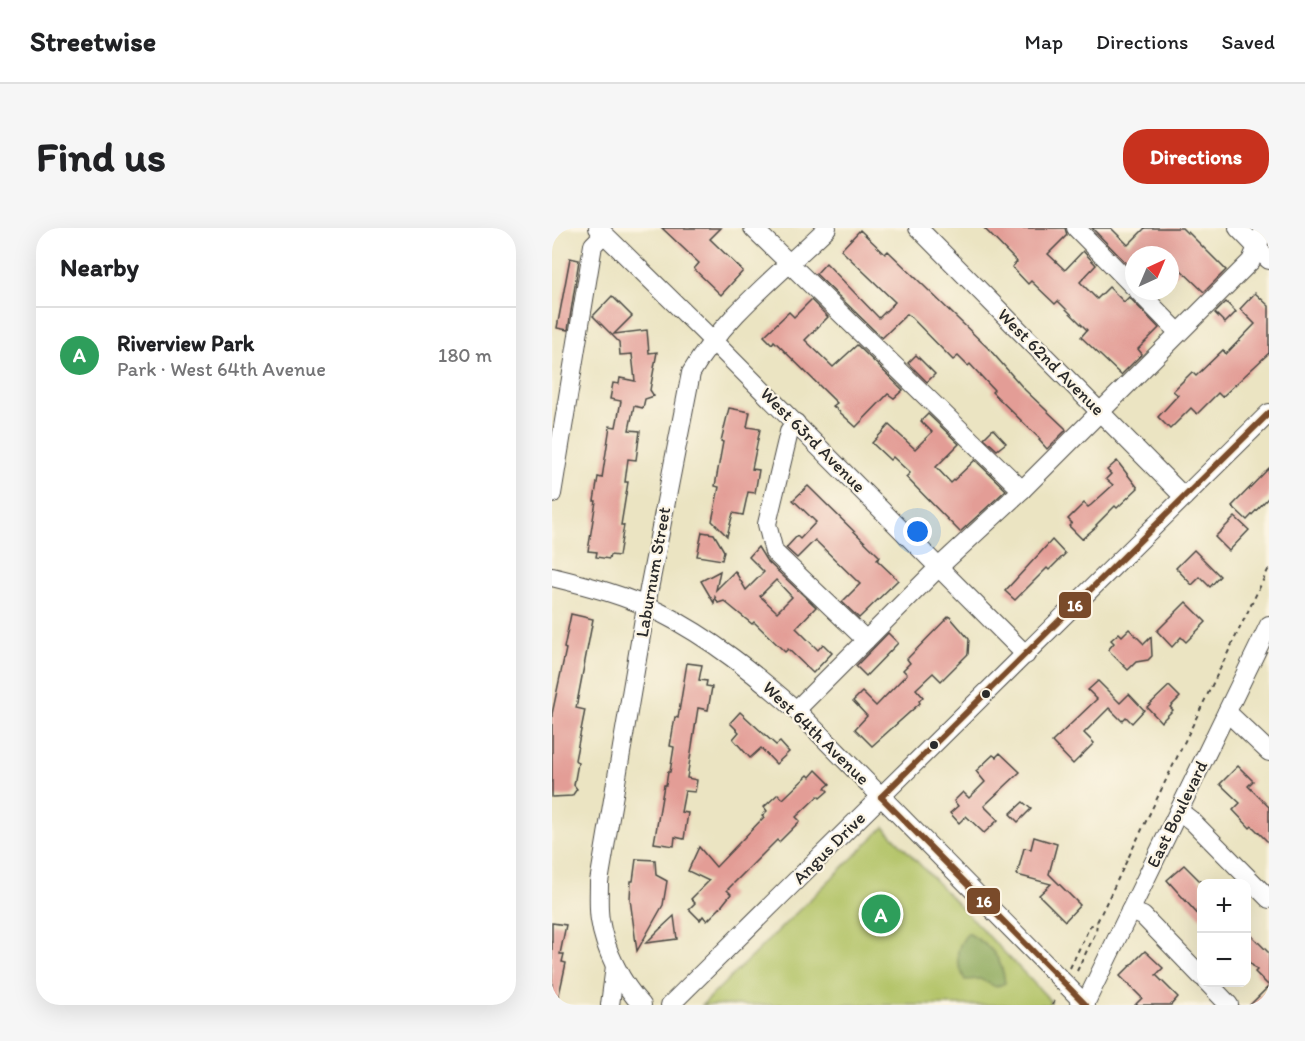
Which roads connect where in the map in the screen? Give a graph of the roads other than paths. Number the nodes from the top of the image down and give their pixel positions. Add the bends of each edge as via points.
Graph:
1 (753, 228) edge
2 (826, 228) edge
3 (918, 228) edge
4 (1076, 228) edge
5 (1238, 228) edge
6 (1265, 228) edge
7 (601, 231) edge
8 (1263, 254) edge
9 (790, 264) junction
10 (1125, 278) edge
11 (1147, 300) edge
12 (1178, 332) junction
13 (713, 340) junction
14 (1100, 412) junction
15 (1269, 413) edge
16 (796, 423) junction
17 (1022, 490) junction
18 (552, 494) edge
19 (1184, 497) junction
20 (940, 566) junction
21 (552, 577) edge
22 (646, 607) junction
23 (1269, 625) edge
24 (866, 640) junction
25 (1026, 655) junction
26 (796, 711) junction
27 (1227, 712) junction
28 (1269, 752) edge
29 (881, 797) junction
30 (1179, 811) junction
31 (1269, 899) edge
32 (1130, 911) junction
33 (615, 966) junction
34 (1197, 972) edge
35 (1212, 987) edge
36 (1085, 1004) edge
37 (610, 1005) edge
38 (642, 1005) edge
39 (670, 1005) edge
40 (1229, 1005) edge

1 - 9 street
2 - 9 street, Laburnum Street
3 - 14 street, West 62nd Avenue
4 - 10 street
5 - 8 street
6 - 8 street
7 - 13 street, West 63rd Avenue
7 - 18 street via 593,244
8 - 12 street
9 - 13 street, Laburnum Street
9 - 17 street
11 - 12 street
12 - 14 street
13 - 16 street, West 63rd Avenue
13 - 22 street, Laburnum Street via 691,373
14 - 17 street
14 - 19 street, West 62nd Avenue
15 - 19 street, Angus Drive
16 - 20 street, West 63rd Avenue
16 - 24 street via 789,432 767,524 774,552
17 - 20 street
19 - 25 street, Angus Drive
20 - 24 street
20 - 25 street, West 63rd Avenue
21 - 22 street, West 64th Avenue
22 - 26 street, West 64th Avenue via 699,634
22 - 33 street, Laburnum Street via 599,882 600,920
23 - 27 street, East Boulevard
24 - 26 street
25 - 29 street, Angus Drive
26 - 29 street, West 64th Avenue
27 - 28 street
27 - 30 street, East Boulevard
29 - 36 street, West 64th Avenue
29 - 39 street, Angus Drive
30 - 31 street
30 - 32 street, East Boulevard
32 - 34 street via 1143,916
32 - 36 street, East Boulevard
33 - 37 street, Laburnum Street
33 - 38 street, Laburnum Street via 629,992
35 - 40 street

